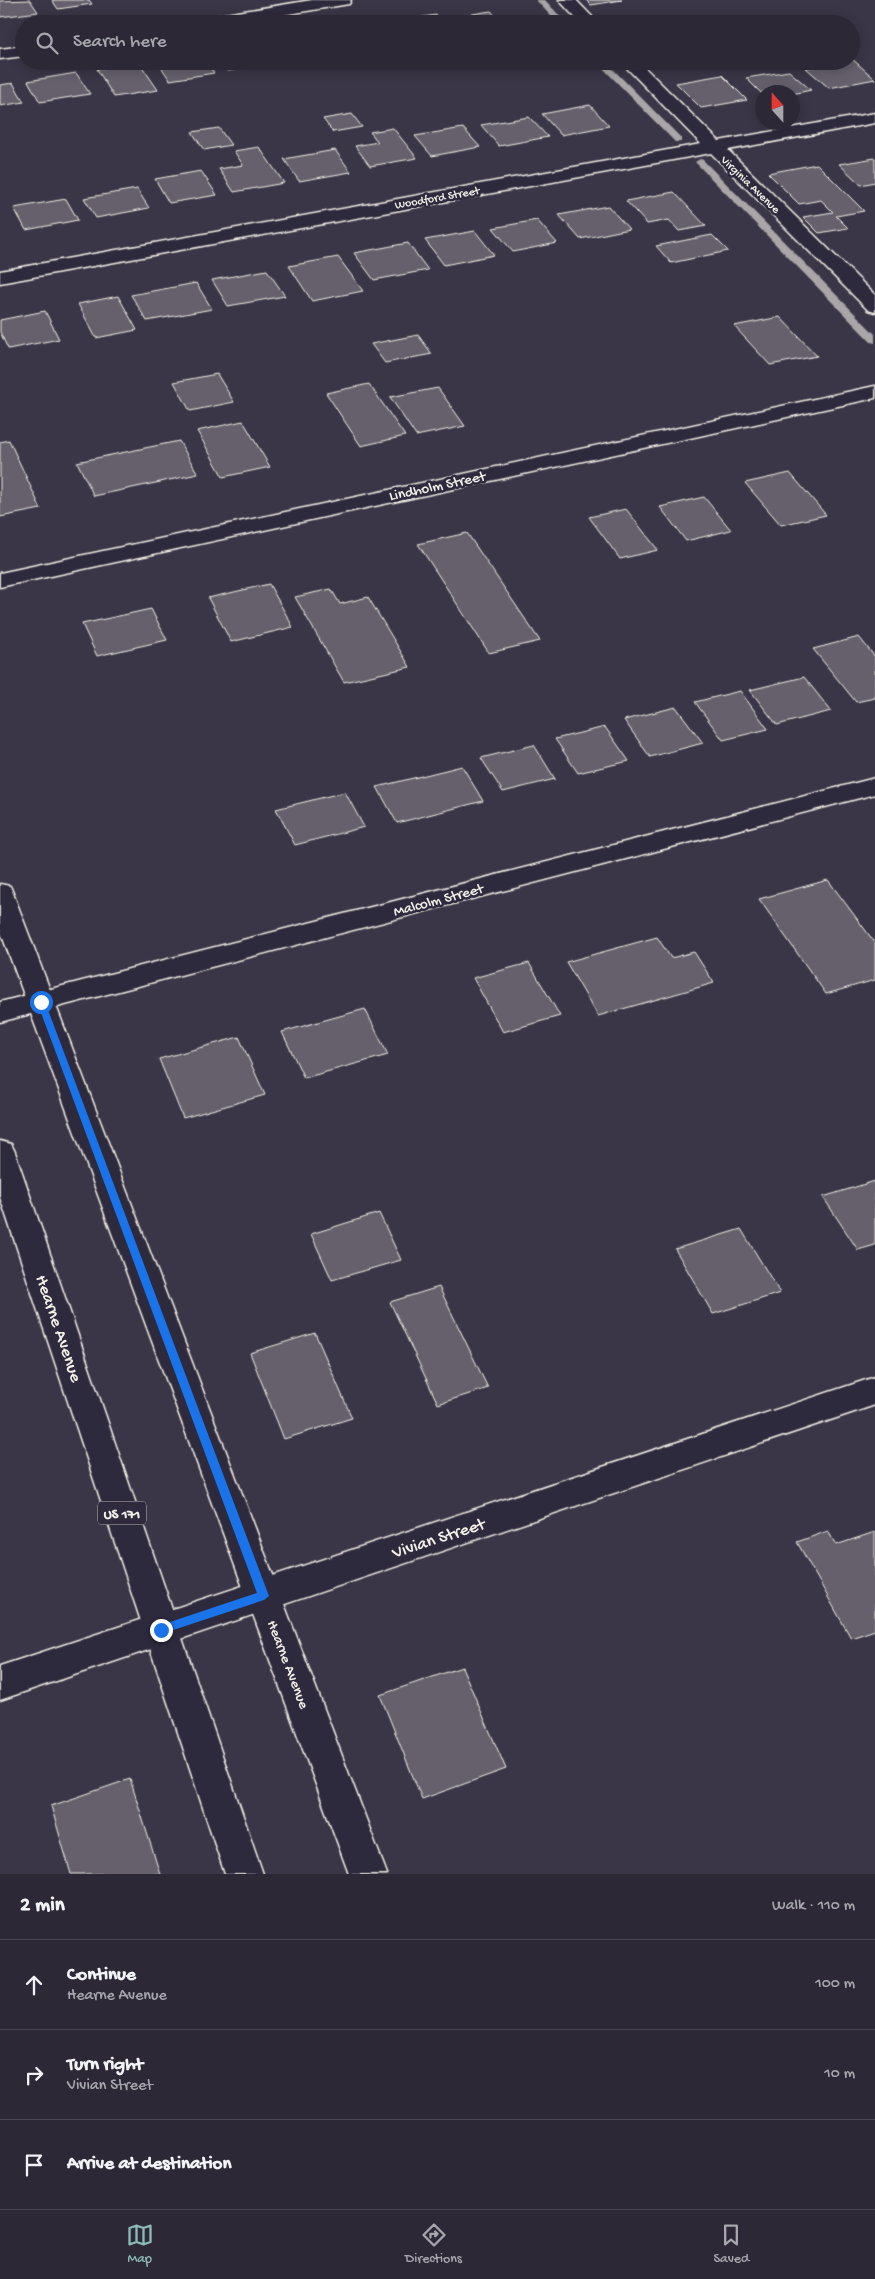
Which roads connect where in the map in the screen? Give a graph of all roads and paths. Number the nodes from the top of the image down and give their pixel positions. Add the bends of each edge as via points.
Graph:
1 (343, 0) edge
2 (567, 0) edge
3 (250, 15) edge
4 (582, 15) edge
5 (15, 52) edge
6 (0, 54) edge
7 (637, 70) edge
8 (875, 118) edge
9 (713, 147) junction
10 (0, 277) edge
11 (875, 306) edge
12 (875, 392) edge
13 (0, 580) edge
14 (875, 786) edge
15 (0, 893) edge
16 (41, 1002) junction
17 (0, 1012) edge
18 (0, 1152) edge
19 (875, 1391) edge
20 (264, 1596) junction
21 (161, 1630) junction
22 (0, 1682) edge
23 (244, 1874) edge
24 (368, 1874) edge

1 - 3 street
2 - 4 street
5 - 6 street
7 - 9 street, Virginia Avenue
8 - 9 street, Woodford Street
9 - 10 street, Woodford Street
9 - 11 street, Virginia Avenue
12 - 13 street, Lindholm Street
14 - 16 street, Malcolm Street
15 - 16 street, Hearne Avenue
16 - 17 street, Malcolm Street
16 - 20 street, Hearne Avenue
18 - 21 street, Hearne Avenue / US 171
19 - 20 street, Vivian Street
20 - 21 street, Vivian Street
20 - 24 street, Hearne Avenue
21 - 22 street, Vivian Street
21 - 23 street, Hearne Avenue / US 171

